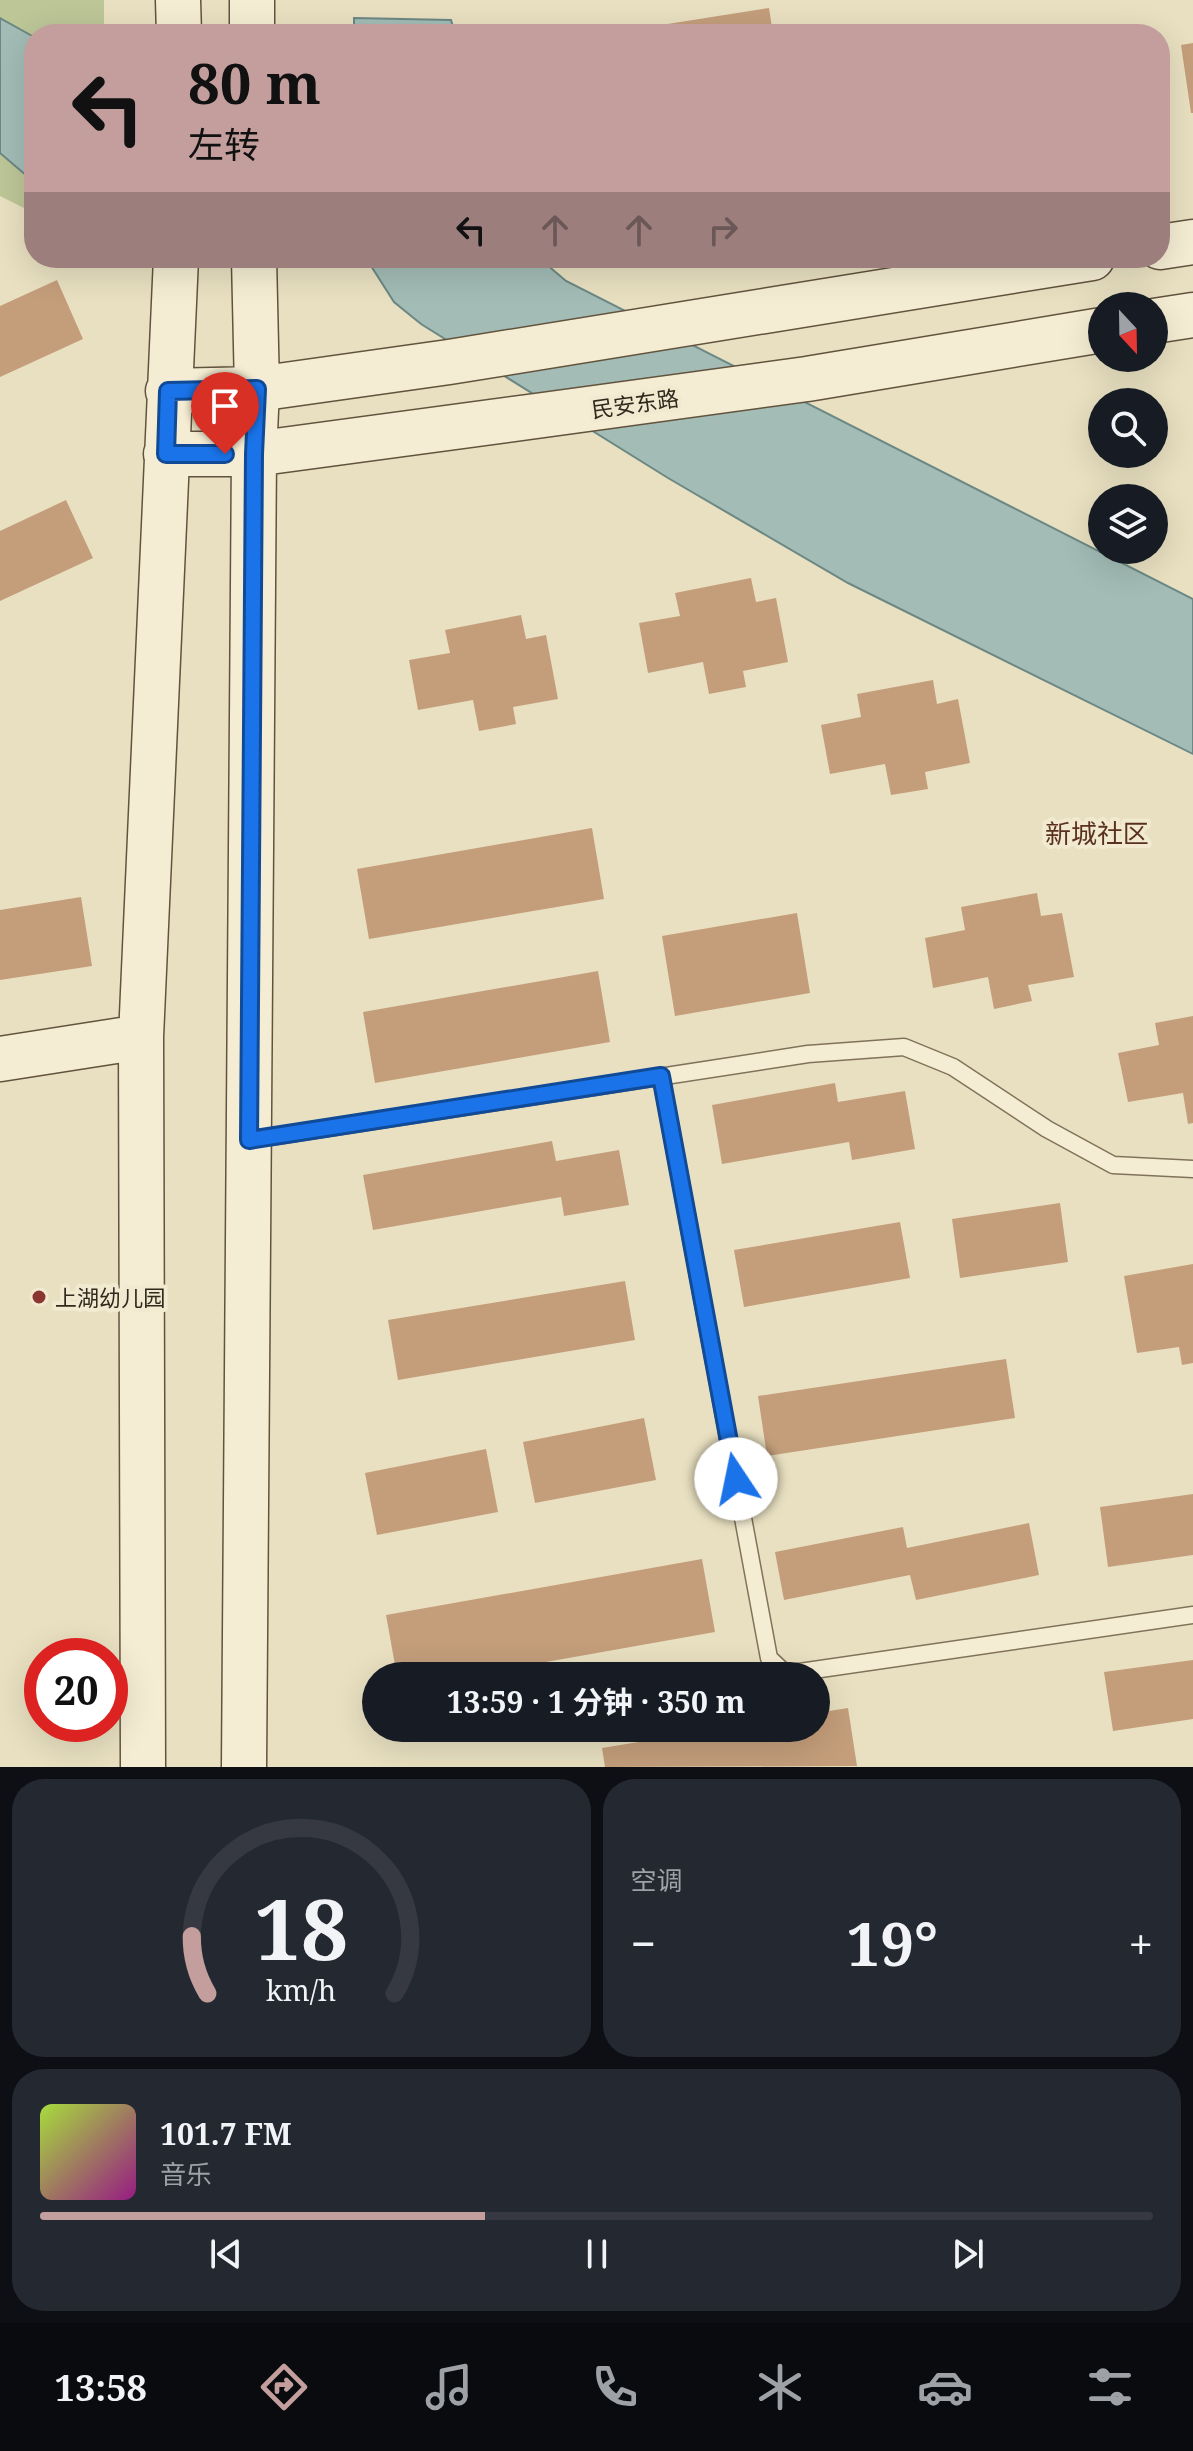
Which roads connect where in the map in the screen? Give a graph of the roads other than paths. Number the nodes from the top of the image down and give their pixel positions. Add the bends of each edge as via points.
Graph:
1 (178, 0) edge
2 (252, 0) edge
3 (179, 24) edge
4 (252, 24) edge
5 (1193, 242) edge
6 (1170, 245) edge
7 (175, 268) edge
8 (254, 268) edge
9 (1030, 268) edge
10 (1193, 315) edge
11 (1168, 319) edge
12 (1088, 332) edge
13 (257, 389) junction
14 (168, 391) junction
15 (166, 454) junction
16 (254, 454) junction
17 (141, 1037) junction
18 (0, 1059) edge
19 (661, 1076) junction
20 (249, 1140) junction
21 (1193, 1169) edge
22 (1193, 1615) edge
23 (143, 1767) edge
24 (244, 1767) edge

1 - 3 main road
2 - 4 main road
5 - 6 main road
7 - 14 main road
8 - 13 main road
9 - 13 main road
10 - 11 main road
12 - 16 main road, 民安东路 via 807,379
13 - 14 main road
13 - 16 main road
14 - 15 main road
15 - 16 main road, 民安东路
15 - 17 main road
16 - 20 main road
17 - 18 main road
17 - 23 main road
19 - 20 lane
19 - 21 lane via 808,1054 904,1047 953,1067 1113,1165
19 - 22 lane via 769,1658 786,1674
20 - 24 main road

